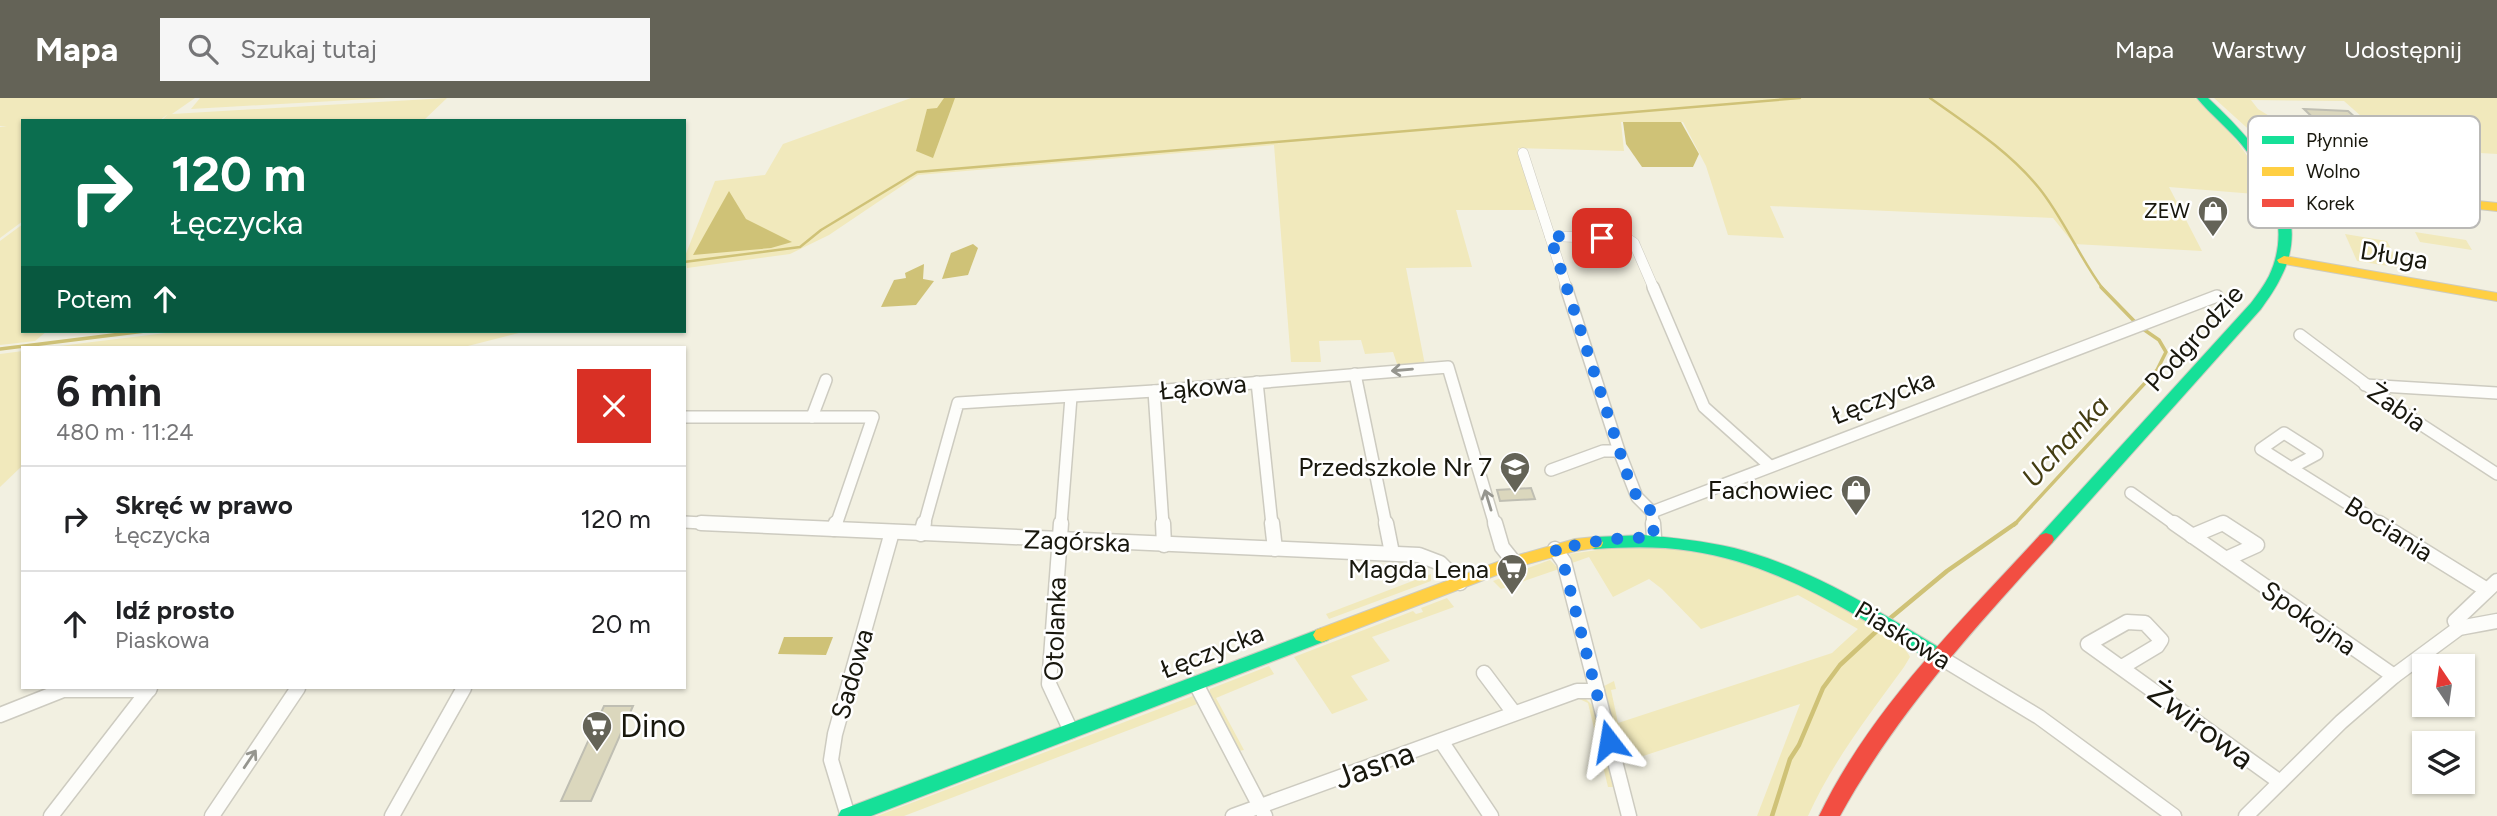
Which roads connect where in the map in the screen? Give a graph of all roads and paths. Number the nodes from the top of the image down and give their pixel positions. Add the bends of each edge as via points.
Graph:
1 (2203, 98) edge
2 (2248, 143) edge
3 (1523, 153) dead end
4 (2285, 228) edge
5 (1550, 236) junction
6 (2284, 261) junction
7 (2217, 296) dead end
8 (2497, 297) edge
9 (2300, 335) dead end
10 (1355, 374) junction
11 (826, 380) dead end
12 (1257, 382) junction
13 (2365, 385) junction
14 (1154, 391) junction
15 (2497, 393) edge
16 (1071, 397) junction
17 (686, 417) edge
18 (812, 417) junction
19 (1619, 451) junction
20 (1770, 466) junction
21 (2291, 468) dead end
22 (1551, 470) dead end
23 (2497, 474) edge
24 (2131, 493) dead end
25 (1652, 512) junction
26 (686, 522) edge
27 (834, 528) junction
28 (892, 532) junction
29 (922, 534) junction
30 (2192, 536) junction
31 (1654, 537) junction
32 (1059, 540) junction
33 (1597, 541) joint
34 (1164, 545) junction
35 (1275, 549) junction
36 (1555, 549) junction
37 (1392, 553) junction
38 (2226, 559) junction
39 (1514, 562) junction
40 (1460, 583) junction
41 (2492, 586) edge
42 (2497, 621) edge
43 (2459, 628) junction
44 (1938, 656) junction
45 (2122, 667) dead end
46 (1484, 673) dead end
47 (2394, 676) junction
48 (1196, 684) junction
49 (150, 689) edge
50 (297, 689) edge
51 (463, 689) edge
52 (1597, 691) junction
53 (1514, 713) junction
54 (0, 715) edge
55 (1071, 731) junction
56 (1441, 741) junction
57 (2280, 782) junction
58 (1263, 811) edge
59 (51, 816) edge
60 (212, 816) edge
61 (393, 816) edge
62 (848, 816) edge
63 (1233, 816) edge
64 (1491, 816) edge
65 (1629, 816) edge
66 (1829, 816) edge
67 (2174, 816) edge
68 (2246, 816) edge

1 - 2 main road, Podgrodzie
3 - 5 street
4 - 6 main road, Podgrodzie
5 - 19 street
5 - 20 street via 1634,243 1704,407
6 - 8 main road, Długa
6 - 44 main road, Podgrodzie via 2267,293 2240,324
7 - 20 street, Łęczycka
9 - 13 street, Żabia
10 - 12 street, Łąkowa
10 - 37 street
39 -> 10 street, Łąkowa via 1502,547 1448,366
11 - 18 street
12 - 14 street, Łąkowa
12 - 35 street
13 - 15 street
13 - 23 street, Żabia
14 - 16 street, Łąkowa
14 - 34 street
16 - 29 street, Łąkowa via 958,402
16 - 32 street, Otolanka
17 - 18 street
18 - 27 street via 873,417
19 - 22 street via 1603,451
19 - 25 street via 1637,497
20 - 25 street, Łęczycka
21 - 41 street, Bociania
24 - 30 street, Spokojna
25 - 31 street
26 - 27 street, Zagórska
27 - 28 street, Zagórska
28 - 29 street, Zagórska
28 - 62 street, Sadowa via 835,734 831,760
29 - 32 street, Zagórska
30 - 38 street, Spokojna
30 - 38 street, Spokojna via 2222,523 2257,545
31 - 33 main road, Piaskowa
31 - 44 main road, Piaskowa via 1714,546 1773,564
32 - 34 street, Zagórska
32 - 55 street, Otolanka via 1049,684
33 - 36 main road, Łęczycka
34 - 35 street, Zagórska
35 - 37 street, Zagórska
36 - 39 main road, Łęczycka
36 - 52 street via 1563,562
37 - 40 street, Zagórska via 1430,557
38 - 47 street, Spokojna
39 - 40 main road, Łęczycka
40 - 48 main road, Łęczycka
41 - 43 street via 2455,621
42 - 43 street
43 - 47 street
44 - 66 main road, Podgrodzie via 1887,719
44 - 67 street, Piaskowa via 2039,717
45 - 57 street, Żwirowa
46 - 53 street
47 - 57 street
48 - 55 main road, Łęczycka
48 - 58 street
49 - 54 street via 63,690
49 - 59 street
60 -> 50 street
51 - 61 street
52 - 53 street, Jasna via 1577,691
52 - 65 street
53 - 56 street, Jasna
55 - 62 main road, Łęczycka
56 - 58 street, Jasna
56 - 64 street
57 - 68 street
58 - 63 street, Jasna

